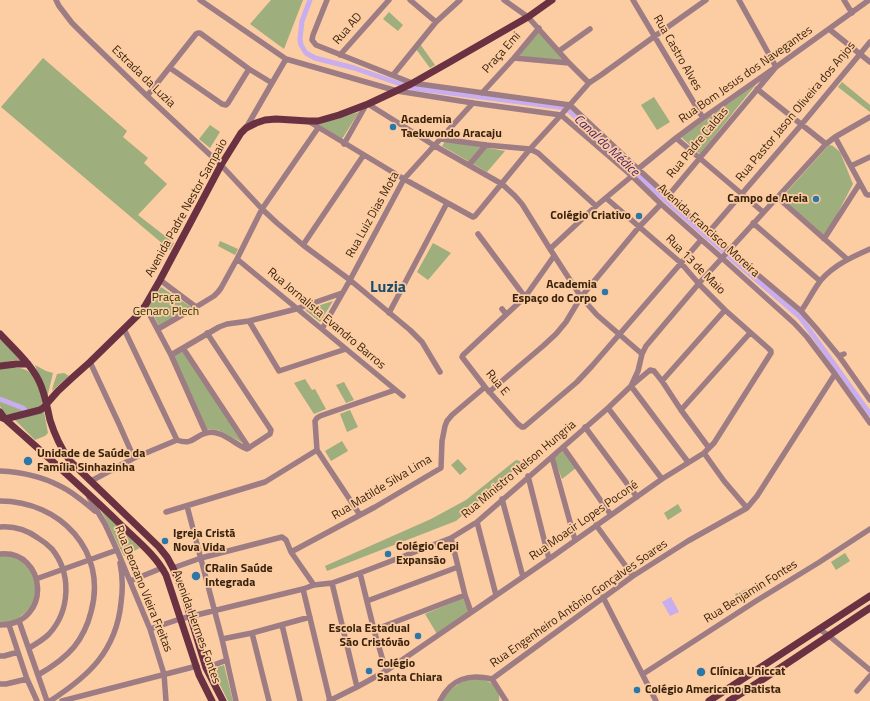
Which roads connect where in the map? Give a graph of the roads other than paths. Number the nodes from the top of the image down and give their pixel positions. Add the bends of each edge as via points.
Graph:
1 (56, 0) edge
2 (200, 0) edge
3 (327, 0) edge
4 (389, 0) edge
5 (410, 0) edge
6 (460, 0) edge
7 (504, 0) edge
8 (552, 0) edge
9 (633, 0) edge
10 (706, 0) edge
11 (739, 0) edge
12 (844, 0) edge
13 (869, 0) edge
14 (852, 13) junction
15 (528, 17) junction
16 (436, 22) junction
17 (539, 28) junction
18 (590, 29) dead end
19 (829, 29) junction
20 (655, 36) junction
21 (870, 42) edge
22 (559, 51) junction
23 (860, 54) junction
24 (340, 55) junction
25 (514, 58) junction
26 (286, 59) junction
27 (870, 62) edge
28 (569, 63) junction
29 (776, 67) junction
30 (170, 68) junction
31 (250, 69) junction
32 (393, 75) junction
33 (272, 82) junction
34 (411, 83) junction
35 (588, 83) junction
36 (758, 89) junction
37 (398, 90) junction
38 (482, 93) junction
39 (148, 96) junction
40 (473, 103) junction
41 (367, 105) junction
42 (570, 105) junction
43 (562, 115) junction
44 (870, 117) edge
45 (703, 118) junction
46 (308, 122) junction
47 (802, 124) junction
48 (246, 128) junction
49 (318, 128) junction
50 (835, 137) junction
51 (676, 138) junction
52 (441, 139) junction
53 (344, 144) junction
54 (826, 144) junction
55 (435, 146) junction
56 (486, 146) junction
57 (530, 150) junction
58 (363, 156) junction
59 (870, 157) edge
60 (700, 158) junction
61 (221, 165) junction
62 (469, 165) junction
63 (851, 166) junction
64 (638, 170) junction
65 (632, 176) junction
66 (404, 179) junction
67 (860, 183) junction
68 (502, 184) junction
69 (742, 193) junction
70 (868, 195) edge
71 (668, 196) junction
72 (777, 197) junction
73 (606, 198) junction
74 (447, 203) junction
75 (661, 204) junction
76 (596, 206) junction
77 (262, 209) junction
78 (763, 212) junction
79 (753, 223) junction
80 (639, 227) junction
81 (708, 232) junction
82 (478, 234) dead end
83 (824, 239) junction
84 (701, 240) junction
85 (303, 245) junction
86 (550, 249) junction
87 (870, 249) edge
88 (729, 251) junction
89 (554, 256) junction
90 (723, 258) junction
91 (237, 259) junction
92 (848, 259) junction
93 (681, 263) junction
94 (160, 280) junction
95 (350, 280) junction
96 (820, 281) junction
97 (699, 284) junction
98 (342, 293) junction
99 (525, 297) junction
100 (581, 297) junction
101 (145, 306) junction
102 (196, 307) junction
103 (296, 309) junction
104 (725, 310) junction
105 (801, 312) junction
106 (389, 313) junction
107 (249, 321) junction
108 (124, 329) junction
109 (158, 329) junction
110 (322, 329) junction
111 (207, 333) junction
112 (750, 333) junction
113 (0, 334) edge
114 (619, 334) junction
115 (183, 348) junction
116 (768, 348) joint
117 (346, 349) junction
118 (642, 354) junction
119 (844, 354) dead end
120 (171, 355) junction
121 (839, 356) junction
122 (90, 362) junction
123 (28, 364) junction
124 (0, 366) edge
125 (440, 372) dead end
126 (835, 374) junction
127 (662, 381) junction
128 (632, 386) junction
129 (487, 389) junction
130 (396, 390) junction
131 (403, 396) dead end
132 (870, 400) edge
133 (46, 404) junction
134 (608, 408) junction
135 (681, 410) junction
136 (0, 412) edge
137 (3, 418) edge
138 (870, 423) edge
139 (585, 428) junction
140 (206, 433) junction
141 (177, 440) junction
142 (563, 447) junction
143 (249, 448) junction
144 (709, 448) junction
145 (318, 450) junction
146 (704, 452) junction
147 (552, 457) junction
148 (134, 458) junction
149 (688, 462) junction
150 (0, 471) edge
151 (528, 476) junction
152 (662, 479) junction
153 (91, 481) junction
154 (87, 492) junction
155 (637, 497) junction
156 (502, 499) junction
157 (0, 501) edge
158 (187, 506) junction
159 (747, 508) junction
160 (166, 512) dead end
161 (98, 514) junction
162 (360, 515) junction
163 (611, 515) junction
164 (477, 522) junction
165 (596, 526) junction
166 (0, 527) edge
167 (870, 530) edge
168 (451, 538) junction
169 (576, 540) junction
170 (118, 551) junction
171 (291, 552) junction
172 (0, 554) edge
173 (201, 558) junction
174 (549, 559) junction
175 (90, 560) junction
176 (458, 567) junction
177 (162, 568) junction
178 (173, 568) junction
179 (63, 569) junction
180 (360, 573) junction
181 (633, 576) junction
182 (522, 577) junction
183 (36, 579) junction
184 (130, 581) junction
185 (332, 582) junction
186 (314, 585) junction
187 (303, 589) junction
188 (465, 595) junction
189 (496, 595) junction
190 (870, 596) edge
191 (603, 597) junction
192 (367, 601) junction
193 (870, 608) edge
194 (214, 611) junction
195 (471, 612) junction
196 (191, 617) junction
197 (310, 617) junction
198 (180, 619) junction
199 (19, 621) junction
200 (0, 625) edge
201 (9, 625) junction
202 (282, 625) junction
203 (150, 629) junction
204 (819, 629) junction
205 (374, 630) junction
206 (252, 633) junction
207 (828, 635) junction
208 (222, 639) junction
209 (29, 648) junction
210 (18, 652) junction
211 (0, 656) edge
212 (227, 660) junction
213 (196, 666) junction
214 (206, 668) junction
215 (870, 670) edge
216 (386, 671) junction
217 (164, 674) junction
218 (643, 674) junction
219 (38, 675) junction
220 (870, 676) edge
221 (27, 679) junction
222 (492, 679) junction
223 (0, 684) edge
224 (357, 687) junction
225 (857, 691) dead end
226 (501, 693) junction
227 (37, 701) edge
228 (45, 701) edge
229 (50, 701) edge
230 (62, 701) edge
231 (166, 701) edge
232 (212, 701) edge
233 (223, 701) edge
234 (236, 701) edge
235 (269, 701) edge
236 (300, 701) edge
237 (329, 701) edge
238 (440, 701) edge
239 (502, 701) edge
240 (506, 701) edge
241 (656, 701) edge
242 (709, 701) edge
243 (730, 701) edge

1 - 39 street, Estrada da Luzia via 72,23
2 - 26 street
3 - 24 street via 312,40 316,45
4 - 24 street, Rua AD
5 - 16 street
6 - 16 street
7 - 15 street
8 - 15 main road
9 - 20 street, Rua Castro Alves
10 - 20 street
11 - 29 street
12 - 14 street
13 - 14 street, Rua Bom Jesus dos Navegantes
14 - 19 street, Rua Bom Jesus dos Navegantes
15 - 17 street
15 - 34 main road
16 - 32 street
17 - 22 street
17 - 25 street, Praça Emi
18 - 22 street
19 - 23 street
19 - 29 street, Rua Bom Jesus dos Navegantes
20 - 35 street via 602,76
20 - 45 street, Rua Castro Alves
21 - 23 street, Rua Pastor Jason Oliveira dos Anjos
22 - 28 street
23 - 27 street
23 - 47 street, Rua Pastor Jason Oliveira dos Anjos
24 - 32 street
25 - 28 street
25 - 38 street, Praça Emi
26 - 33 street
26 - 37 street
28 - 35 street
29 - 36 street, Rua Padre Caldas
29 - 45 street, Rua Bom Jesus dos Navegantes
30 - 31 street via 196,34 200,33
30 - 31 street via 226,105
30 - 39 street
31 - 33 street
32 - 34 street
33 - 48 street
34 - 37 main road
34 - 38 street
35 - 42 street
36 - 47 street
36 - 60 street, Rua Padre Caldas
37 - 40 street
37 - 41 main road
38 - 42 street
39 - 61 street, Estrada da Luzia
40 - 43 street
40 - 52 street, Rua Luiz Dias Mota
41 - 46 main road
41 - 53 street
41 - 55 street
42 - 43 street
42 - 64 street, Avenida Francisco Moreira
43 - 57 street
43 - 65 street, Avenida Francisco Moreira
44 - 50 street, Rua Ministro Nelson Hungria
45 - 51 street, Rua Bom Jesus dos Navegantes
46 - 48 main road via 265,120
46 - 49 street
47 - 54 street
47 - 69 street, Rua Pastor Jason Oliveira dos Anjos
48 - 61 main road, Avenida Padre Nestor Sampaio
49 - 53 street
49 - 77 street
50 - 54 street, Rua Ministro Nelson Hungria
50 - 63 street
51 - 60 street
51 - 64 street, Rua Bom Jesus dos Navegantes
52 - 55 street, Rua Luiz Dias Mota
52 - 56 street
53 - 58 street
54 - 72 street, Rua Ministro Nelson Hungria
55 - 62 street
55 - 66 street, Rua Luiz Dias Mota
56 - 57 street
56 - 62 street
57 - 68 street
57 - 76 street via 538,153
58 - 66 street
58 - 85 street
59 - 63 street
60 - 69 street
60 - 71 street, Rua Padre Caldas
61 - 77 street, Estrada da Luzia
61 - 94 main road, Avenida Padre Nestor Sampaio
62 - 68 street
63 - 67 street
64 - 71 street, Avenida Francisco Moreira
65 - 73 street
65 - 75 street, Avenida Francisco Moreira
66 - 74 street
66 - 95 street, Rua Luiz Dias Mota
67 - 70 street
67 - 83 street
68 - 74 street via 475,216
68 - 86 street via 522,204
69 - 78 street
69 - 81 street, Rua Pastor Jason Oliveira dos Anjos
71 - 81 street, Avenida Francisco Moreira
72 - 78 street, Rua Ministro Nelson Hungria
72 - 83 street
73 - 76 street
73 - 80 street, Rua 13 de Maio
74 - 106 street
75 - 80 street
75 - 84 street, Avenida Francisco Moreira
76 - 86 street
77 - 85 street, Estrada da Luzia
77 - 91 street
78 - 79 street, Rua Ministro Nelson Hungria
79 - 88 street, Rua Ministro Nelson Hungria
79 - 96 street
80 - 93 street, Rua 13 de Maio
80 - 100 street
81 - 88 street, Avenida Francisco Moreira
82 - 99 street
83 - 92 street
84 - 90 street, Avenida Francisco Moreira
84 - 93 street
85 - 95 street, Estrada da Luzia
86 - 89 street
87 - 92 street
88 - 90 street, Rua Ministro Nelson Hungria
88 - 105 street, Avenida Francisco Moreira
89 - 99 street
89 - 100 street
90 - 97 street, Rua Ministro Nelson Hungria
90 - 126 street, Avenida Francisco Moreira via 794,323
91 - 102 street via 218,292
91 - 103 street, Rua Jornalista Evandro Barros
92 - 96 street
93 - 97 street, Rua 13 de Maio
93 - 114 street
94 - 101 main road, Avenida Padre Nestor Sampaio
94 - 102 street
95 - 98 street, Rua Luiz Dias Mota
95 - 106 street, Estrada da Luzia
96 - 105 street
97 - 104 street, Rua 13 de Maio
97 - 118 street, Rua Ministro Nelson Hungria via 650,340
98 - 103 street
98 - 110 street, Rua Luiz Dias Mota
99 - 129 street, Rua E via 504,312 462,357
100 - 114 street
100 - 129 street via 556,334
101 - 108 main road, Avenida Padre Nestor Sampaio
101 - 109 street
102 - 109 street
103 - 107 street
103 - 110 street, Rua Jornalista Evandro Barros
104 - 112 street, Rua 13 de Maio
104 - 127 street
105 - 121 street, Avenida Francisco Moreira
106 - 125 street, Estrada da Luzia via 422,342
107 - 111 street via 226,324
107 - 117 street via 279,371
108 - 122 main road, Avenida Padre Nestor Sampaio
108 - 141 street
109 - 120 street
110 - 117 street, Rua Jornalista Evandro Barros
111 - 115 street
111 - 143 street via 271,430 270,434
112 - 116 street, Rua 13 de Maio
112 - 135 street
113 - 123 main road, Avenida Hermes Fontes
114 - 118 street
114 - 129 street, Rua E via 577,382 524,427 518,424
115 - 120 street
115 - 143 street
116 - 144 street, Rua Moacir Lopes Poconé via 771,353
117 - 130 street, Rua Jornalista Evandro Barros
118 - 128 street, Rua Ministro Nelson Hungria
119 - 121 street
120 - 140 street
121 - 132 street, Avenida Francisco Moreira
122 - 133 main road, Avenida Padre Nestor Sampaio
122 - 148 street
123 - 124 main road
123 - 133 main road, Avenida Hermes Fontes via 39,380
126 - 138 street, Avenida Francisco Moreira
126 - 159 street, Rua Engenheiro Antônio Gonçalves Soares
127 - 128 street, Rua Ministro Nelson Hungria via 650,370
127 - 135 street
128 - 134 street, Rua Ministro Nelson Hungria
128 - 149 street
129 - 162 street, Rua Matilde Silva Lima via 447,421 440,468
130 - 131 street, Rua Jornalista Evandro Barros
130 - 145 street via 317,418 315,421
133 - 137 main road, Avenida Padre Nestor Sampaio via 40,410
133 - 153 main road, Avenida Hermes Fontes via 59,445 70,461
134 - 139 street, Rua Ministro Nelson Hungria
134 - 152 street
135 - 144 street
136 - 137 main road, Avenida Hermes Fontes
137 - 154 main road, Avenida Hermes Fontes
139 - 142 street, Rua Ministro Nelson Hungria
139 - 155 street
140 - 141 street via 194,440
140 - 143 street via 218,434
141 - 148 street
142 - 147 street, Rua Ministro Nelson Hungria
142 - 163 street
144 - 146 street, Rua Moacir Lopes Poconé
145 - 158 street via 265,482
145 - 162 street
146 - 149 street, Rua Moacir Lopes Poconé
146 - 159 street
147 - 151 street, Rua Ministro Nelson Hungria
147 - 169 street
148 - 153 street
149 - 152 street, Rua Moacir Lopes Poconé
150 - 161 street via 38,477 60,486
151 - 156 street, Rua Ministro Nelson Hungria
151 - 174 street
152 - 155 street, Rua Moacir Lopes Poconé
153 - 178 main road, Avenida Hermes Fontes via 159,547
154 - 161 street, Rua Deozano Vieira Freitas
154 - 177 main road, Avenida Hermes Fontes
155 - 163 street, Rua Moacir Lopes Poconé
156 - 164 street, Rua Ministro Nelson Hungria
156 - 182 street
157 - 175 street via 29,504 59,519 83,544
158 - 160 street
158 - 173 street
159 - 181 street, Rua Engenheiro Antônio Gonçalves Soares
161 - 170 street, Rua Deozano Vieira Freitas
162 - 171 street, Rua Matilde Silva Lima
163 - 165 street, Rua Moacir Lopes Poconé
164 - 168 street, Rua Ministro Nelson Hungria
164 - 189 street
165 - 169 street, Rua Moacir Lopes Poconé
165 - 181 street
166 - 179 street via 33,534 52,550
167 - 218 street, Rua Benjamin Fontes
168 - 176 street
168 - 180 street, Rua Ministro Nelson Hungria
169 - 174 street, Rua Moacir Lopes Poconé
170 - 175 street
170 - 184 street, Rua Deozano Vieira Freitas
170 - 229 street via 123,589 117,628 109,645 88,672
171 - 173 street via 286,540 280,537
171 - 186 street
172 - 183 street via 20,558 33,570
173 - 178 street
173 - 194 street
174 - 182 street, Rua Moacir Lopes Poconé
175 - 179 street
175 - 219 street via 95,590 89,620 83,634 64,658
176 - 188 street
176 - 192 street
177 - 184 street
177 - 198 main road, Avenida Hermes Fontes
178 - 196 main road, Avenida Hermes Fontes
179 - 183 street
179 - 209 street via 66,592 61,615 48,635
180 - 185 street, Rua Ministro Nelson Hungria
180 - 192 street
181 - 191 street, Rua Engenheiro Antônio Gonçalves Soares
182 - 189 street, Rua Moacir Lopes Poconé
183 - 199 street via 37,598 27,615
184 - 203 street, Rua Deozano Vieira Freitas
185 - 186 street, Rua Ministro Nelson Hungria
185 - 224 street
186 - 187 street, Rua Ministro Nelson Hungria
187 - 194 street, Rua Ministro Nelson Hungria
187 - 197 street
188 - 195 street
188 - 205 street
189 - 195 street, Rua Moacir Lopes Poconé
190 - 204 main road
191 - 218 street
191 - 222 street, Rua Engenheiro Antônio Gonçalves Soares
192 - 205 street
193 - 207 main road
194 - 196 street, Rua Ministro Nelson Hungria
194 - 208 street
195 - 216 street, Rua Moacir Lopes Poconé
196 - 198 street, Rua Ministro Nelson Hungria
196 - 214 main road, Avenida Hermes Fontes
197 - 202 street
197 - 237 street
198 - 203 street, Rua Ministro Nelson Hungria
198 - 213 main road, Avenida Hermes Fontes
199 - 201 street
199 - 209 street
200 - 201 street
201 - 210 street
202 - 206 street
202 - 236 street
203 - 217 street, Rua Deozano Vieira Freitas
204 - 207 street
204 - 242 main road
205 - 216 street
206 - 208 street
206 - 235 street
207 - 215 street
207 - 243 main road
208 - 212 street
209 - 219 street
210 - 211 street
210 - 221 street
212 - 214 street
212 - 234 street
213 - 217 street
213 - 232 main road, Avenida Hermes Fontes
214 - 233 main road, Avenida Hermes Fontes
216 - 224 street, Rua Moacir Lopes Poconé
217 - 230 street
217 - 231 street, Rua Deozano Vieira Freitas
218 - 241 street
219 - 228 street
220 - 225 street
221 - 223 street
221 - 227 street
222 - 226 street
222 - 238 street via 466,678 451,685
224 - 237 street, Rua Moacir Lopes Poconé
226 - 239 street
226 - 240 street

